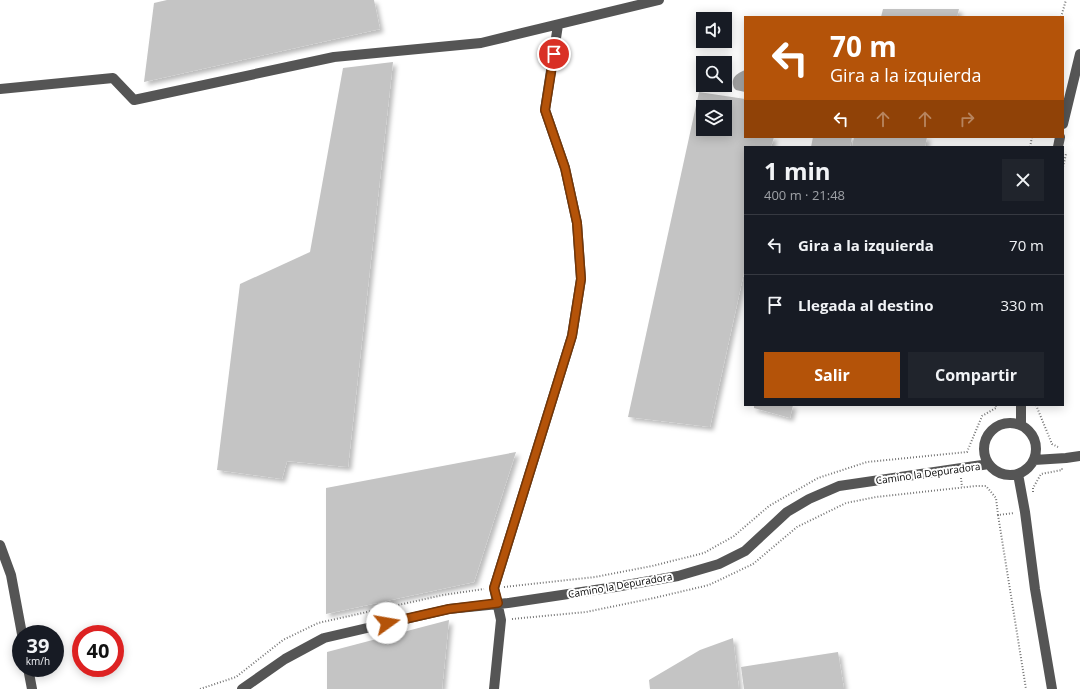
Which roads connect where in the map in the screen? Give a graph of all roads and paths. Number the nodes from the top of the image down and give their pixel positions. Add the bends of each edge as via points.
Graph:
1 (659, 0) edge
2 (1066, 0) edge
3 (1061, 16) edge
4 (558, 25) junction
5 (1080, 54) edge
6 (0, 89) edge
7 (1064, 120) edge
8 (996, 406) edge
9 (1021, 406) edge
10 (1036, 406) edge
11 (1021, 424) junction
12 (1080, 456) edge
13 (1061, 458) junction
14 (1034, 460) junction
15 (989, 464) junction
16 (1018, 474) junction
17 (1034, 496) dead end
18 (1025, 512) junction
19 (998, 515) junction
20 (0, 545) edge
21 (494, 588) junction
22 (498, 603) junction
23 (500, 620) junction
24 (20, 625) edge
25 (30, 677) edge
26 (32, 689) edge
27 (200, 689) edge
28 (242, 689) edge
29 (494, 689) edge
30 (1026, 689) edge
31 (1052, 689) edge

1 - 4 street
2 - 3 path
4 - 6 street via 481,44 334,57 134,100 113,78
4 - 21 street via 545,110 565,168 575,216 581,279 572,336
5 - 7 street
8 - 21 path via 982,416 967,452 867,462 818,478 769,506 734,536 704,553 595,577
9 - 11 street
10 - 13 path via 1052,444 1061,448
11 - 14 street via 1035,439
11 - 15 street via 1010,422 999,425 990,432 985,442 985,454
12 - 13 street
13 - 14 street
13 - 17 path via 1062,470 1041,474 1033,488
14 - 16 street
15 - 16 street via 999,472
15 - 22 street, Camino la Depuradora via 839,486 787,512 745,551 719,564 678,576
16 - 18 street
18 - 19 path
18 - 31 street via 1034,589
19 - 23 path via 996,498 986,486 846,502 798,527 753,564 709,585 586,612
19 - 30 path
20 - 24 street via 11,575
21 - 22 street
21 - 27 path via 443,595 318,622 283,640 236,677
22 - 23 street
22 - 28 street, Camino la Depuradora via 449,609 324,638 285,659
23 - 29 street
25 - 26 street

